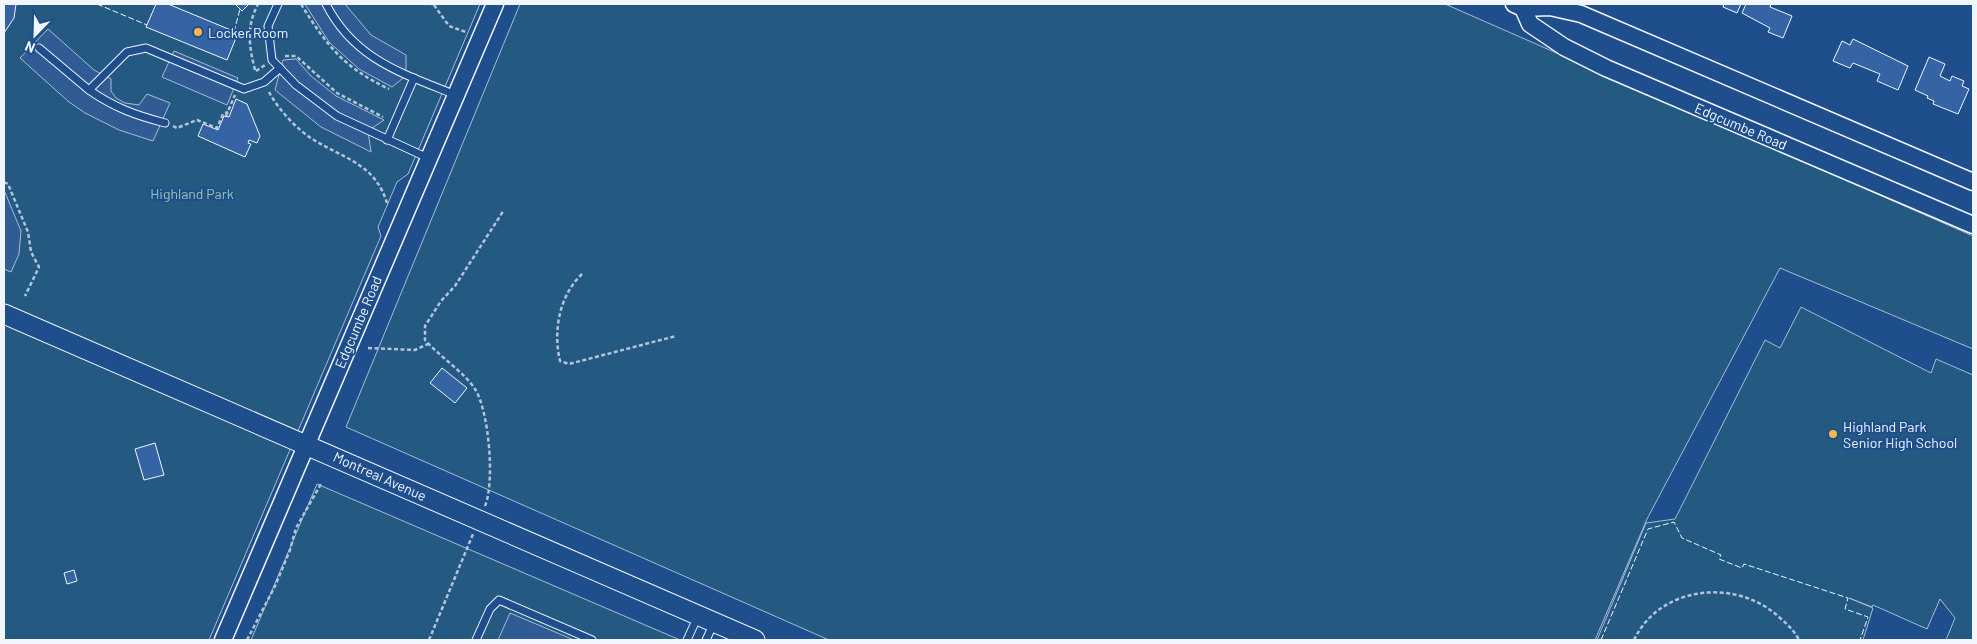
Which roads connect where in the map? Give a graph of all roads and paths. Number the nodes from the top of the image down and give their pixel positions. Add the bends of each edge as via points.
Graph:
1 (258, 4) edge
2 (278, 4) edge
3 (302, 4) edge
4 (326, 4) edge
5 (433, 4) edge
6 (495, 4) edge
7 (1519, 6) edge
8 (480, 38) junction
9 (39, 48) dead end
10 (284, 56) dead end
11 (266, 65) dead end
12 (280, 68) junction
13 (255, 70) junction
14 (260, 76) dead end
15 (414, 78) junction
16 (239, 86) junction
17 (389, 88) dead end
18 (89, 90) junction
19 (269, 92) dead end
20 (456, 95) junction
21 (228, 112) junction
22 (226, 116) dead end
23 (383, 117) dead end
24 (165, 123) joint
25 (387, 140) junction
26 (429, 158) junction
27 (4, 182) edge
28 (1973, 182) edge
29 (386, 203) dead end
30 (504, 210) dead end
31 (1973, 226) edge
32 (582, 274) dead end
33 (25, 296) dead end
34 (4, 314) edge
35 (676, 336) dead end
36 (428, 344) junction
37 (368, 348) dead end
38 (306, 444) junction
39 (322, 482) dead end
40 (479, 520) junction
41 (706, 619) junction
42 (223, 640) edge
43 (247, 640) edge
44 (429, 640) edge
45 (476, 640) edge
46 (592, 640) edge
47 (687, 640) edge
48 (706, 640) edge
49 (756, 640) edge
50 (1634, 640) edge
51 (1799, 640) edge

1 - 13 path via 248,39
2 - 12 lane via 268,26 272,60
3 - 17 path via 322,39 338,56 356,71
4 - 15 lane via 343,32 356,45 385,65
5 - 8 path via 449,26
6 - 8 street, Edgcumbe Road
7 - 28 street, Edgcumbe Road via 1550,6 1581,14
7 - 31 street, Edgcumbe Road via 1530,24 1564,47 1606,68
8 - 20 street, Edgcumbe Road
9 - 18 lane
10 - 23 path via 296,56 337,93
11 - 13 path
12 - 16 lane via 264,82 244,89
12 - 25 lane via 315,102
13 - 14 path
15 - 20 lane
15 - 25 lane
16 - 18 lane via 146,48 127,52
16 - 21 path
18 - 24 lane via 127,113
19 - 29 path via 283,112 312,139 370,173 382,187
20 - 26 street, Edgcumbe Road
21 - 22 path
21 - 24 path via 223,114 217,128 197,120 177,128
25 - 26 lane
26 - 38 street, Edgcumbe Road
27 - 33 path via 8,184 28,232 30,252 39,266
30 - 36 path via 425,326
32 - 35 path via 567,294 559,316 560,361 569,364
34 - 38 main road, Montreal Avenue
36 - 37 path via 415,350
36 - 40 path via 474,387 482,402 486,416 490,494
38 - 40 main road, Montreal Avenue
38 - 42 street, Edgcumbe Road
39 - 43 path via 296,528 275,586
40 - 41 main road, Montreal Avenue
40 - 44 path
41 - 47 lane
41 - 48 lane
41 - 49 main road, Montreal Avenue
45 - 46 lane via 490,608 499,600
50 - 51 path via 1654,614 1681,597 1704,592 1741,594 1769,607 1795,631

